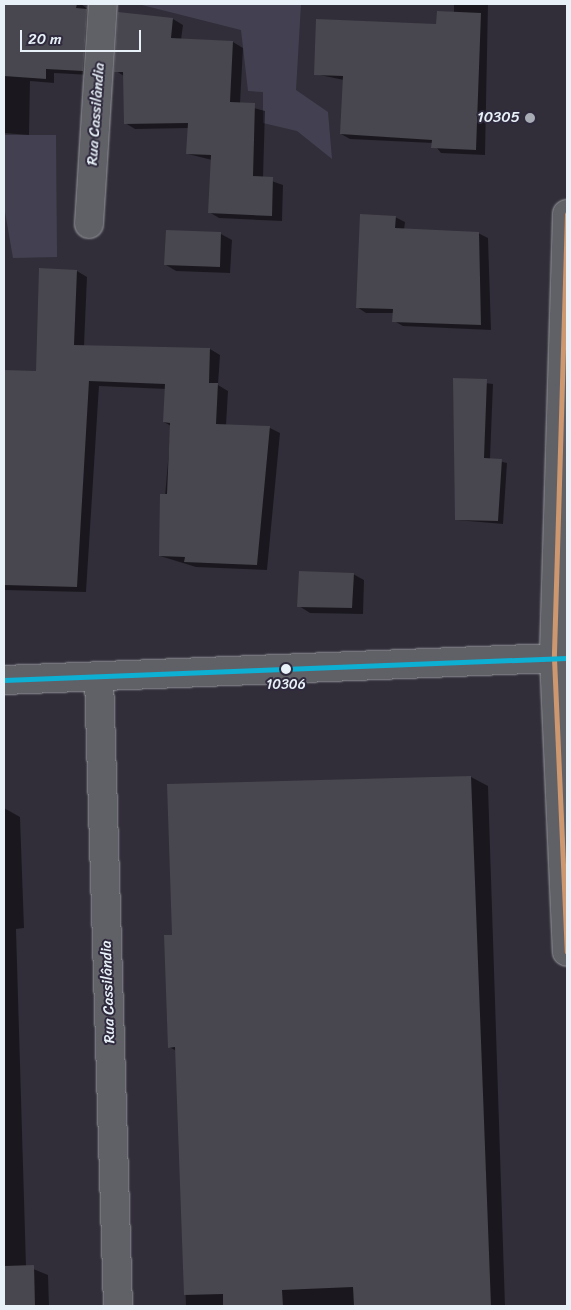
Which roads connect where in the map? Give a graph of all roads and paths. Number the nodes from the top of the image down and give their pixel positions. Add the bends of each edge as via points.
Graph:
1 (104, 4) edge
2 (567, 214) edge
3 (89, 224) dead end
4 (560, 658) edge
5 (99, 678) junction
6 (4, 680) edge
7 (567, 952) edge
8 (118, 1306) edge

1 - 3 street, Rua Cassilândia
2 - 4 street
4 - 5 street
4 - 7 street
5 - 6 street
5 - 8 street, Rua Cassilândia

